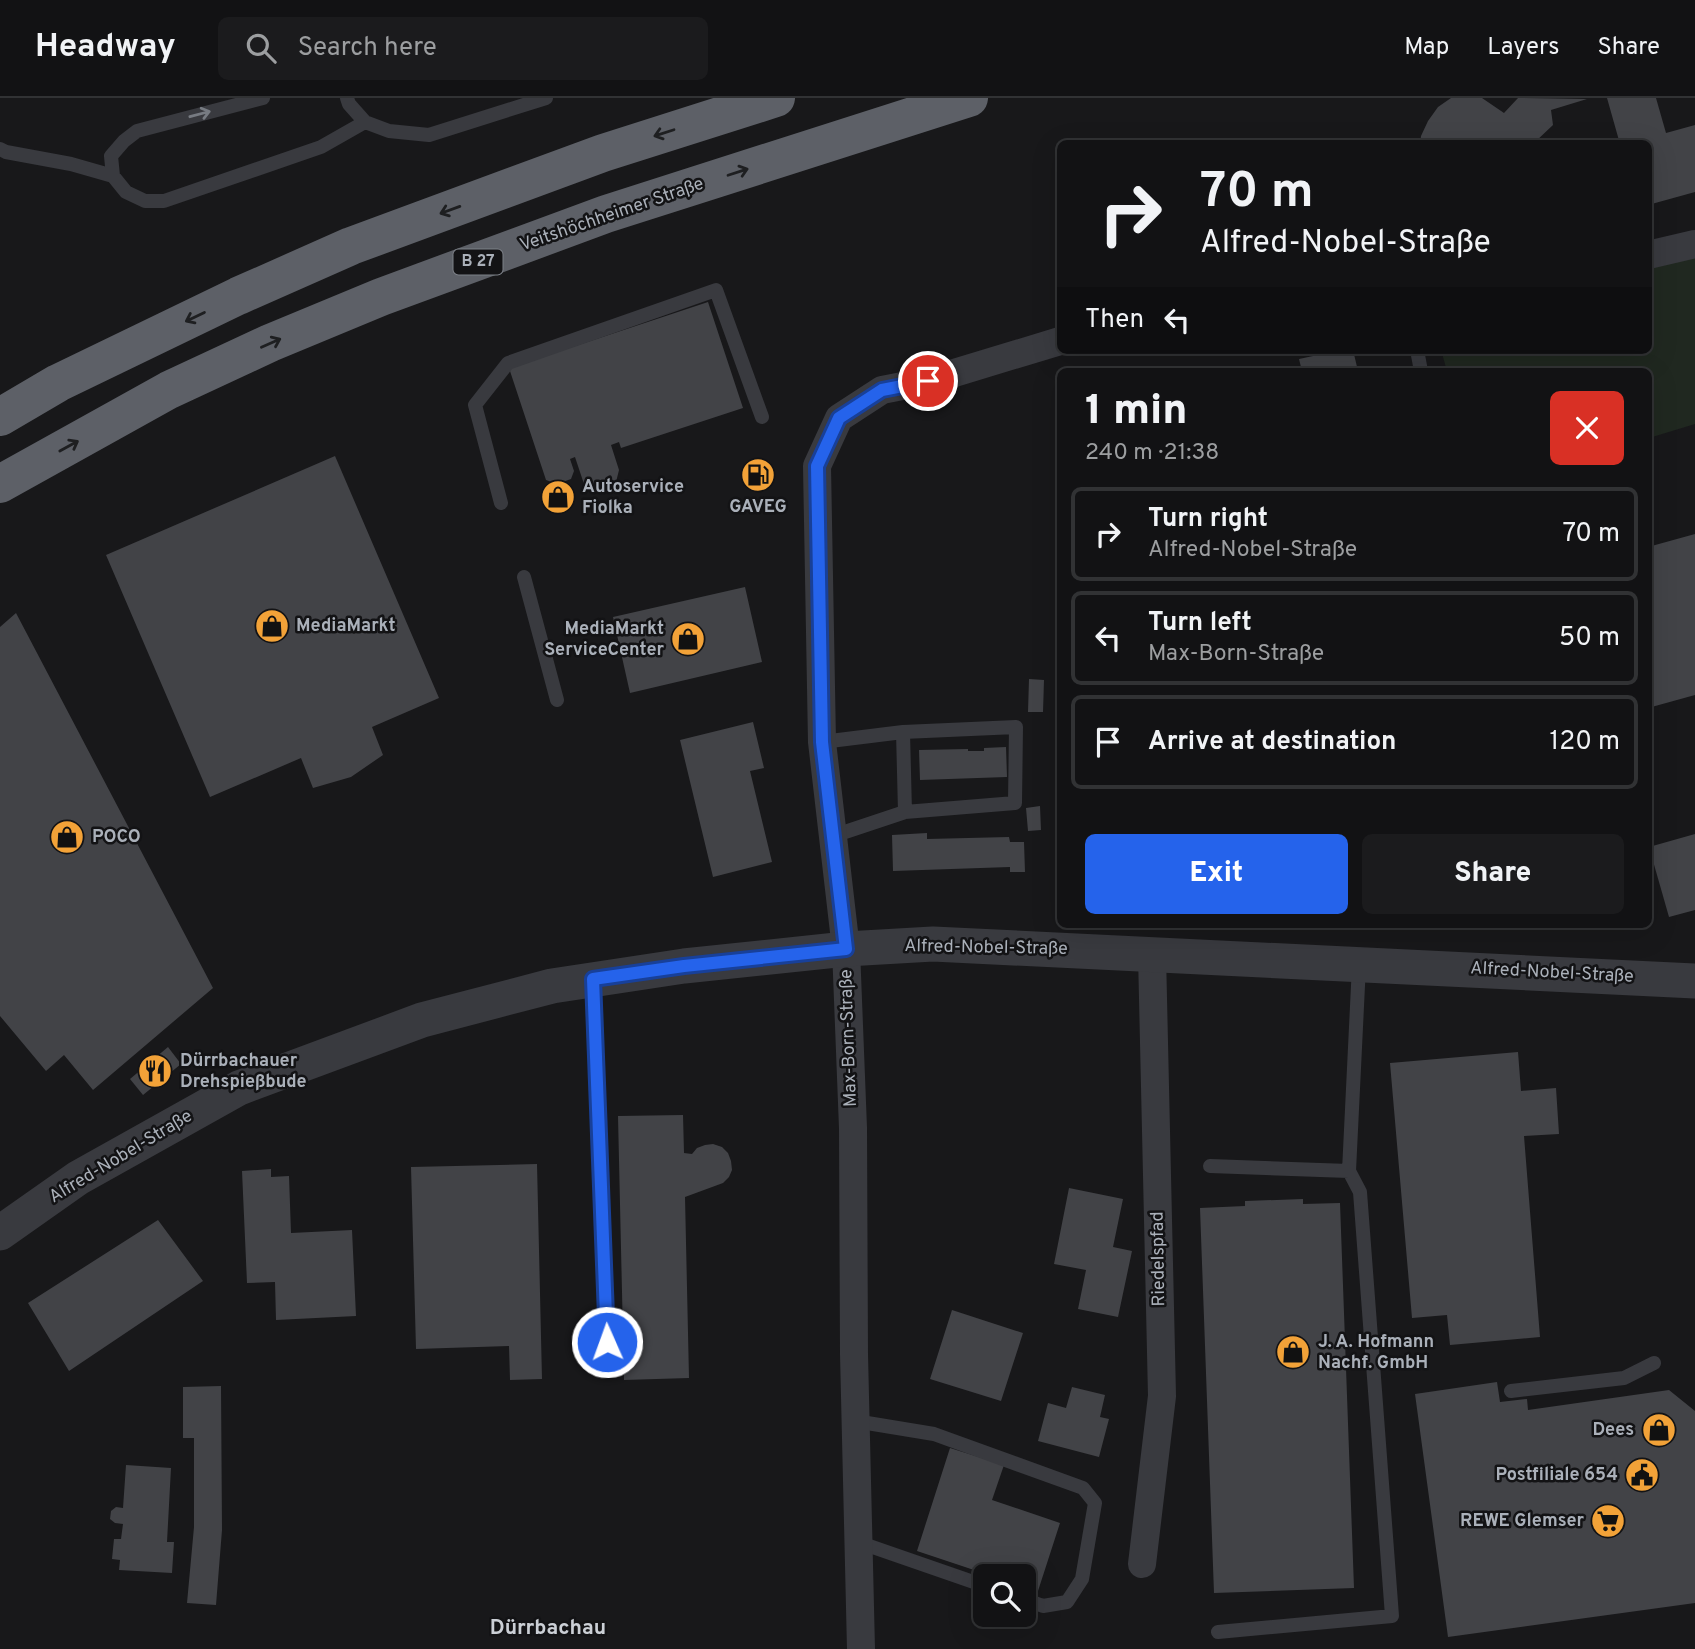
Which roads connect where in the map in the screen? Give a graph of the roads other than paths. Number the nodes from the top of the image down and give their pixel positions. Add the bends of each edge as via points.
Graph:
1 (263, 98) edge
2 (347, 98) edge
3 (546, 98) edge
4 (776, 98) edge
5 (969, 98) edge
6 (365, 122) junction
7 (0, 149) edge
8 (113, 176) junction
9 (1695, 244) edge
10 (1652, 254) edge
11 (1057, 342) edge
12 (0, 417) edge
13 (762, 417) dead end
14 (0, 484) edge
15 (500, 503) dead end
16 (524, 577) dead end
17 (557, 700) dead end
18 (903, 732) junction
19 (822, 742) junction
20 (905, 812) junction
21 (833, 836) junction
22 (846, 949) junction
23 (1152, 954) junction
24 (1359, 963) junction
25 (593, 979) junction
26 (1695, 981) edge
27 (1210, 1166) dead end
28 (1349, 1171) junction
29 (0, 1233) edge
30 (1654, 1363) dead end
31 (608, 1370) dead end
32 (1511, 1391) dead end
33 (855, 1421) junction
34 (858, 1542) junction
35 (1142, 1564) dead end
36 (973, 1582) edge
37 (1036, 1603) edge
38 (1218, 1632) dead end
39 (861, 1649) edge

8 -> 1 lane via 111,156 137,131
2 - 6 lane
3 - 6 lane via 429,135 388,131
4 -> 12 highway via 603,153 351,246 154,336
14 -> 5 highway, Veitshöchheimer Straße / B 27 via 169,390 381,297 606,214
6 - 8 lane via 321,146 164,201 145,201 127,192
7 - 8 lane
9 - 10 street
11 - 19 street, Max-Born-Straße via 928,381 882,390 839,418 817,466
13 - 15 lane via 716,290 508,363 475,405
16 - 17 lane
18 - 19 lane
18 - 20 lane
18 - 20 lane via 1016,726 1015,803
19 - 21 street, Max-Born-Straße
20 - 21 lane
21 - 22 street, Max-Born-Straße
22 - 23 street, Alfred-Nobel-Straße via 933,944
22 - 25 street, Alfred-Nobel-Straße
22 - 33 street, Max-Born-Straße via 853,1128
23 - 24 street, Alfred-Nobel-Straße
23 - 35 street, Riedelspfad via 1162,1396
24 - 26 street, Alfred-Nobel-Straße
24 - 28 lane
25 - 29 street, Alfred-Nobel-Straße via 422,1020 239,1088 78,1178
25 - 31 lane
27 - 28 lane
28 - 38 lane via 1360,1192 1392,1616
30 - 32 lane via 1624,1378
33 - 34 street, Max-Born-Straße
33 - 37 lane via 934,1434 1083,1488 1095,1503 1082,1579 1067,1602
34 - 36 lane
34 - 39 street, Max-Born-Straße

